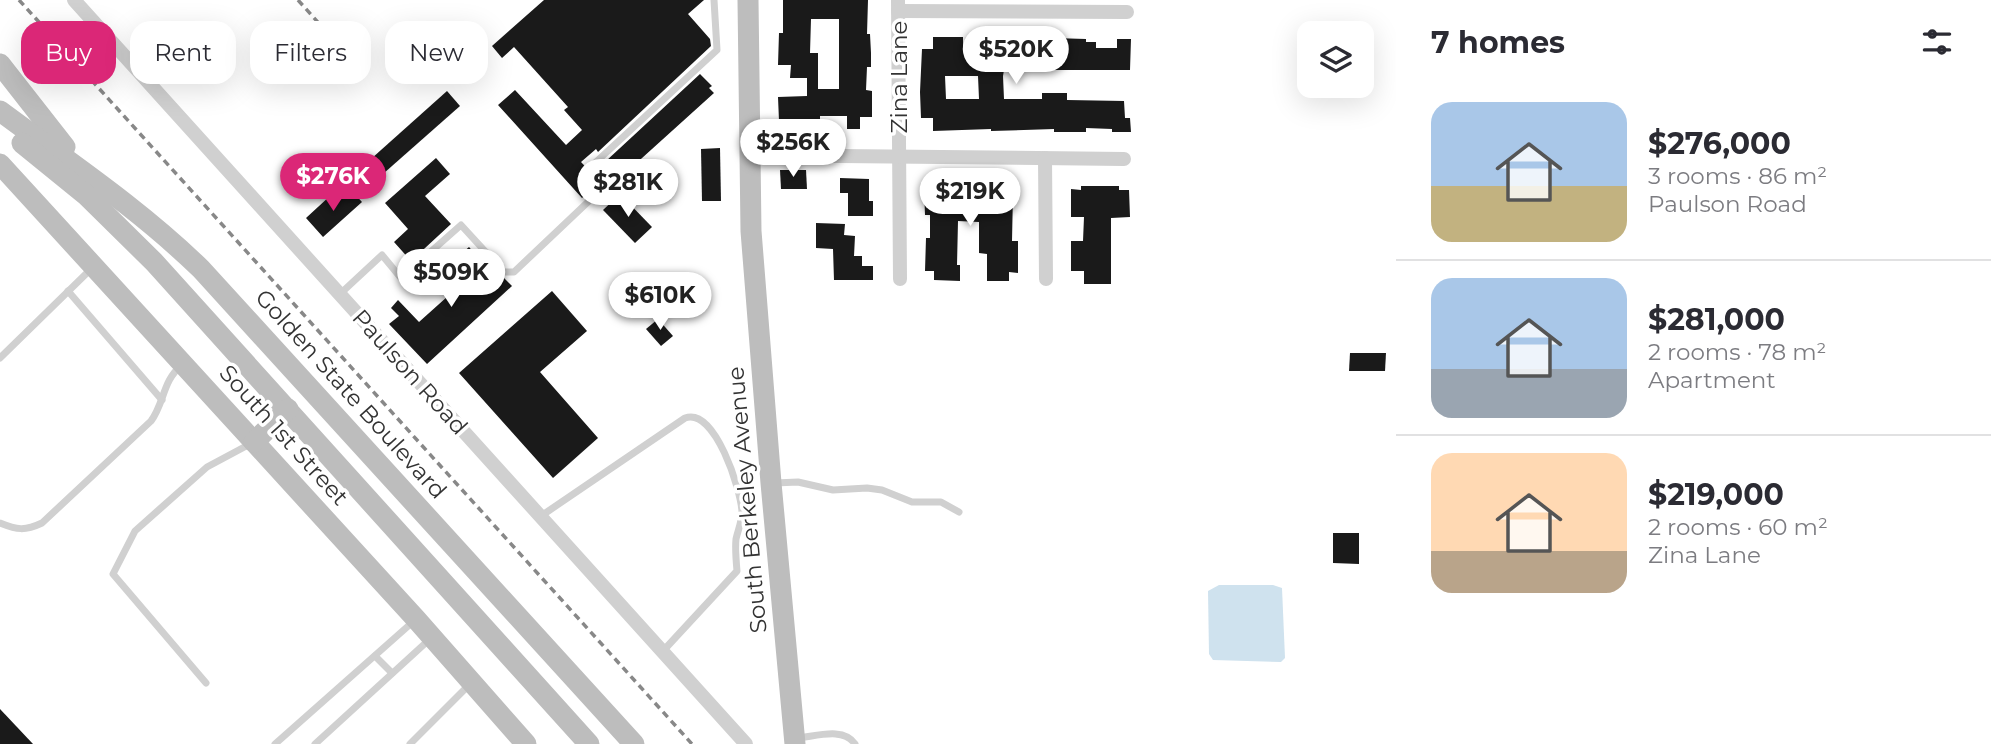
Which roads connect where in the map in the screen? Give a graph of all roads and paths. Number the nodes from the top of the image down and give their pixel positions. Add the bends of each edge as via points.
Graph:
1 (74, 0) edge
2 (714, 0) edge
3 (748, 0) edge
4 (898, 6) edge
5 (1127, 12) dead end
6 (0, 64) edge
7 (0, 111) edge
8 (0, 128) edge
9 (749, 155) junction
10 (900, 156) junction
11 (1045, 158) junction
12 (1124, 159) dead end
13 (0, 164) edge
14 (96, 179) junction
15 (94, 266) junction
16 (900, 279) dead end
17 (1046, 279) dead end
18 (68, 291) junction
19 (339, 294) junction
20 (0, 358) edge
21 (183, 364) junction
22 (162, 400) junction
23 (288, 409) junction
24 (254, 442) junction
25 (771, 483) junction
26 (959, 512) dead end
27 (540, 517) junction
28 (0, 523) edge
29 (416, 619) junction
30 (431, 637) junction
31 (663, 652) junction
32 (375, 656) junction
33 (392, 674) junction
34 (472, 682) junction
35 (206, 683) dead end
36 (794, 741) edge
37 (275, 744) edge
38 (315, 744) edge
39 (410, 744) edge
40 (526, 744) edge
41 (589, 744) edge
42 (634, 744) edge
43 (746, 744) edge
44 (855, 744) edge

1 - 19 street, Paulson Road
2 - 19 lane via 717,50 596,162 609,183 514,272 504,272 461,225 401,278 382,255
3 - 9 main road, South Berkeley Avenue
4 - 5 street
4 - 10 street, Zina Lane
6 - 14 main road via 50,130
7 - 14 main road, Golden State Boulevard
8 - 23 main road via 108,216
9 - 10 street
9 - 25 main road, South Berkeley Avenue
10 - 11 street
10 - 16 street, Zina Lane
11 - 12 street
11 - 17 street
13 - 15 main road, South 1st Street
14 - 42 main road, Golden State Boulevard via 161,231 221,290
15 - 18 lane
15 - 21 main road, South 1st Street
18 - 20 lane
18 - 22 lane
19 - 27 street, Paulson Road
21 - 22 lane via 171,374
21 - 24 main road, South 1st Street
22 - 28 lane via 152,421 42,523 19,530
23 - 24 main road
23 - 41 main road
24 - 29 main road, South 1st Street
24 - 35 lane via 207,467 135,531 113,574
25 - 26 lane via 882,490 912,502 942,502
25 - 36 main road, South Berkeley Avenue
27 - 31 street, Paulson Road
27 - 31 lane via 685,418 698,417 716,434 740,497 737,571
29 - 30 main road, South 1st Street
29 - 32 lane
30 - 33 lane
30 - 34 main road, South 1st Street
31 - 43 street, Paulson Road
32 - 33 lane
32 - 37 lane
33 - 38 lane
34 - 39 lane
34 - 40 main road, South 1st Street
36 - 44 lane via 842,734

